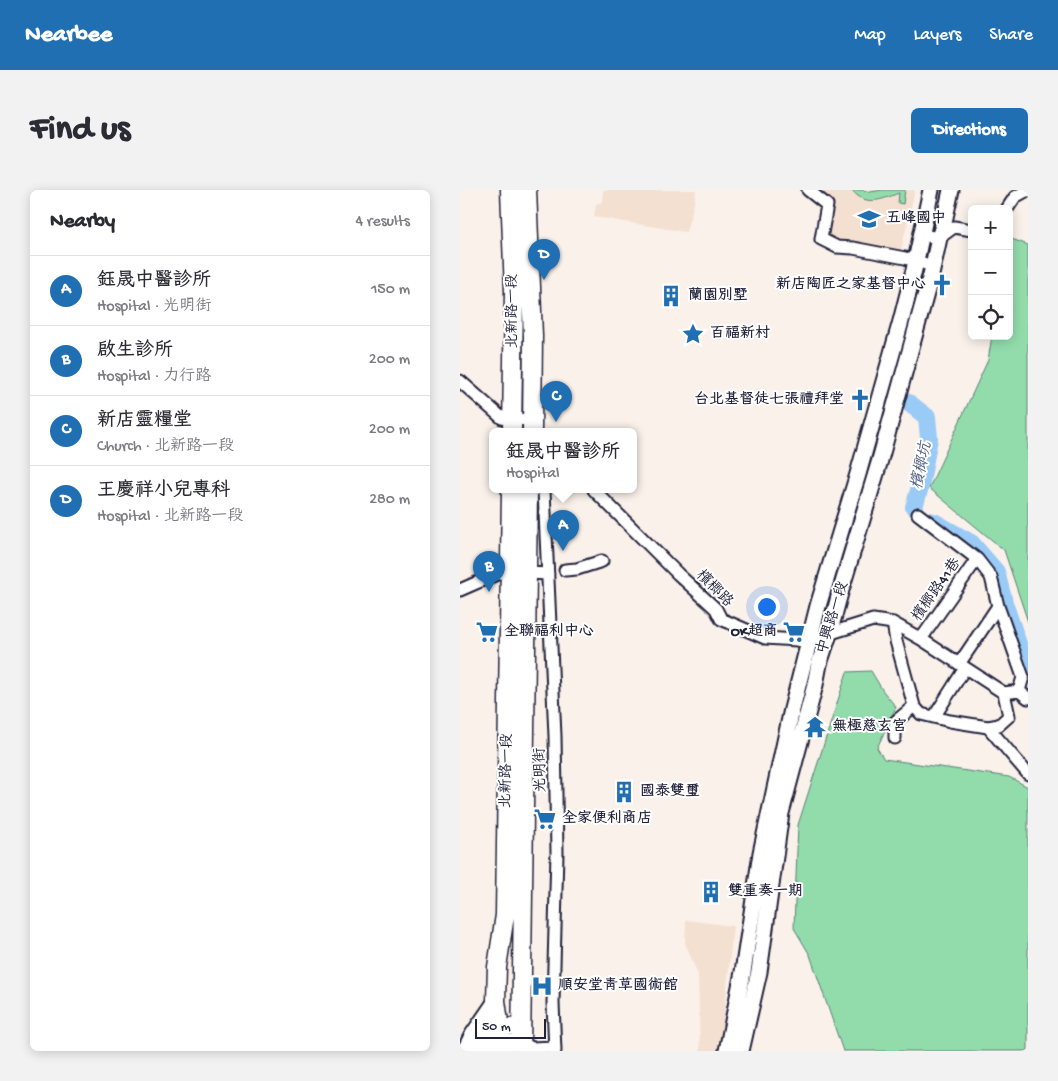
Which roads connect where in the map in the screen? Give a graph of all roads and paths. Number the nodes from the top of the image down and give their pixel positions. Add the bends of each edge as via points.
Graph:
1 (510, 190) edge
2 (527, 190) edge
3 (808, 190) edge
4 (932, 190) edge
5 (951, 190) edge
6 (1028, 191) edge
7 (1010, 205) edge
8 (968, 229) edge
9 (922, 235) junction
10 (939, 238) junction
11 (916, 261) junction
12 (933, 266) junction
13 (460, 381) edge
14 (512, 426) edge
15 (532, 426) edge
16 (511, 493) edge
17 (528, 493) edge
18 (544, 493) edge
19 (597, 493) edge
20 (918, 514) dead end
21 (978, 559) junction
22 (602, 561) dead end
23 (565, 570) dead end
24 (518, 573) junction
25 (548, 574) junction
26 (460, 590) edge
27 (998, 606) junction
28 (893, 623) junction
29 (829, 634) junction
30 (921, 639) junction
31 (808, 642) junction
32 (962, 666) junction
33 (1004, 693) junction
34 (1023, 695) edge
35 (914, 706) junction
36 (934, 717) junction
37 (988, 727) junction
38 (895, 738) dead end
39 (1028, 774) edge
40 (496, 1001) junction
41 (520, 1039) edge
42 (502, 1041) edge
43 (464, 1049) edge
44 (555, 1049) edge
45 (484, 1051) edge
46 (727, 1051) edge
47 (741, 1051) edge

1 - 14 main road, 北新路一段 via 514,291
2 - 15 main road, 北新路一段 via 533,336
3 - 11 street via 828,205 821,239 837,247
4 - 9 street, 中興路一段
5 - 10 street, 中興路一段
6 - 7 street via 1015,197
8 - 10 street via 954,227
9 - 10 street
9 - 11 street, 中興路一段
10 - 12 street, 中興路一段
11 - 12 street
11 - 31 street, 中興路一段
12 - 29 street, 中興路一段
13 - 14 street
14 - 15 street
16 - 24 main road, 北新路一段
17 - 24 main road, 北新路一段
18 - 25 street, 光明街
19 - 31 street, 檳榔路 via 716,609 721,619 765,638
20 - 21 street
21 - 27 street via 991,578
21 - 30 street, 檳榔路41巷
22 - 23 street
24 - 25 street
24 - 26 street via 499,573
24 - 40 main road, 北新路一段 via 505,915 497,967
24 - 41 main road, 北新路一段
25 - 44 street, 光明街 via 555,736
27 - 32 street
27 - 34 street via 1023,677
28 - 29 street, 檳榔路 via 873,620
28 - 30 street, 檳榔路
28 - 35 street
29 - 31 street, 檳榔路
29 - 47 street, 中興路一段 via 818,664 781,813 758,972
30 - 32 street, 檳榔路
31 - 46 street, 中興路一段 via 761,853
32 - 33 street, 檳榔路
32 - 36 street
33 - 34 street
33 - 37 street via 1008,716 999,725
35 - 36 street via 921,714
35 - 38 street via 896,722
36 - 37 street
37 - 39 street
40 - 42 main road, 北新路一段
40 - 43 street
41 - 42 street
41 - 44 street via 531,1048
42 - 43 street
42 - 45 street

